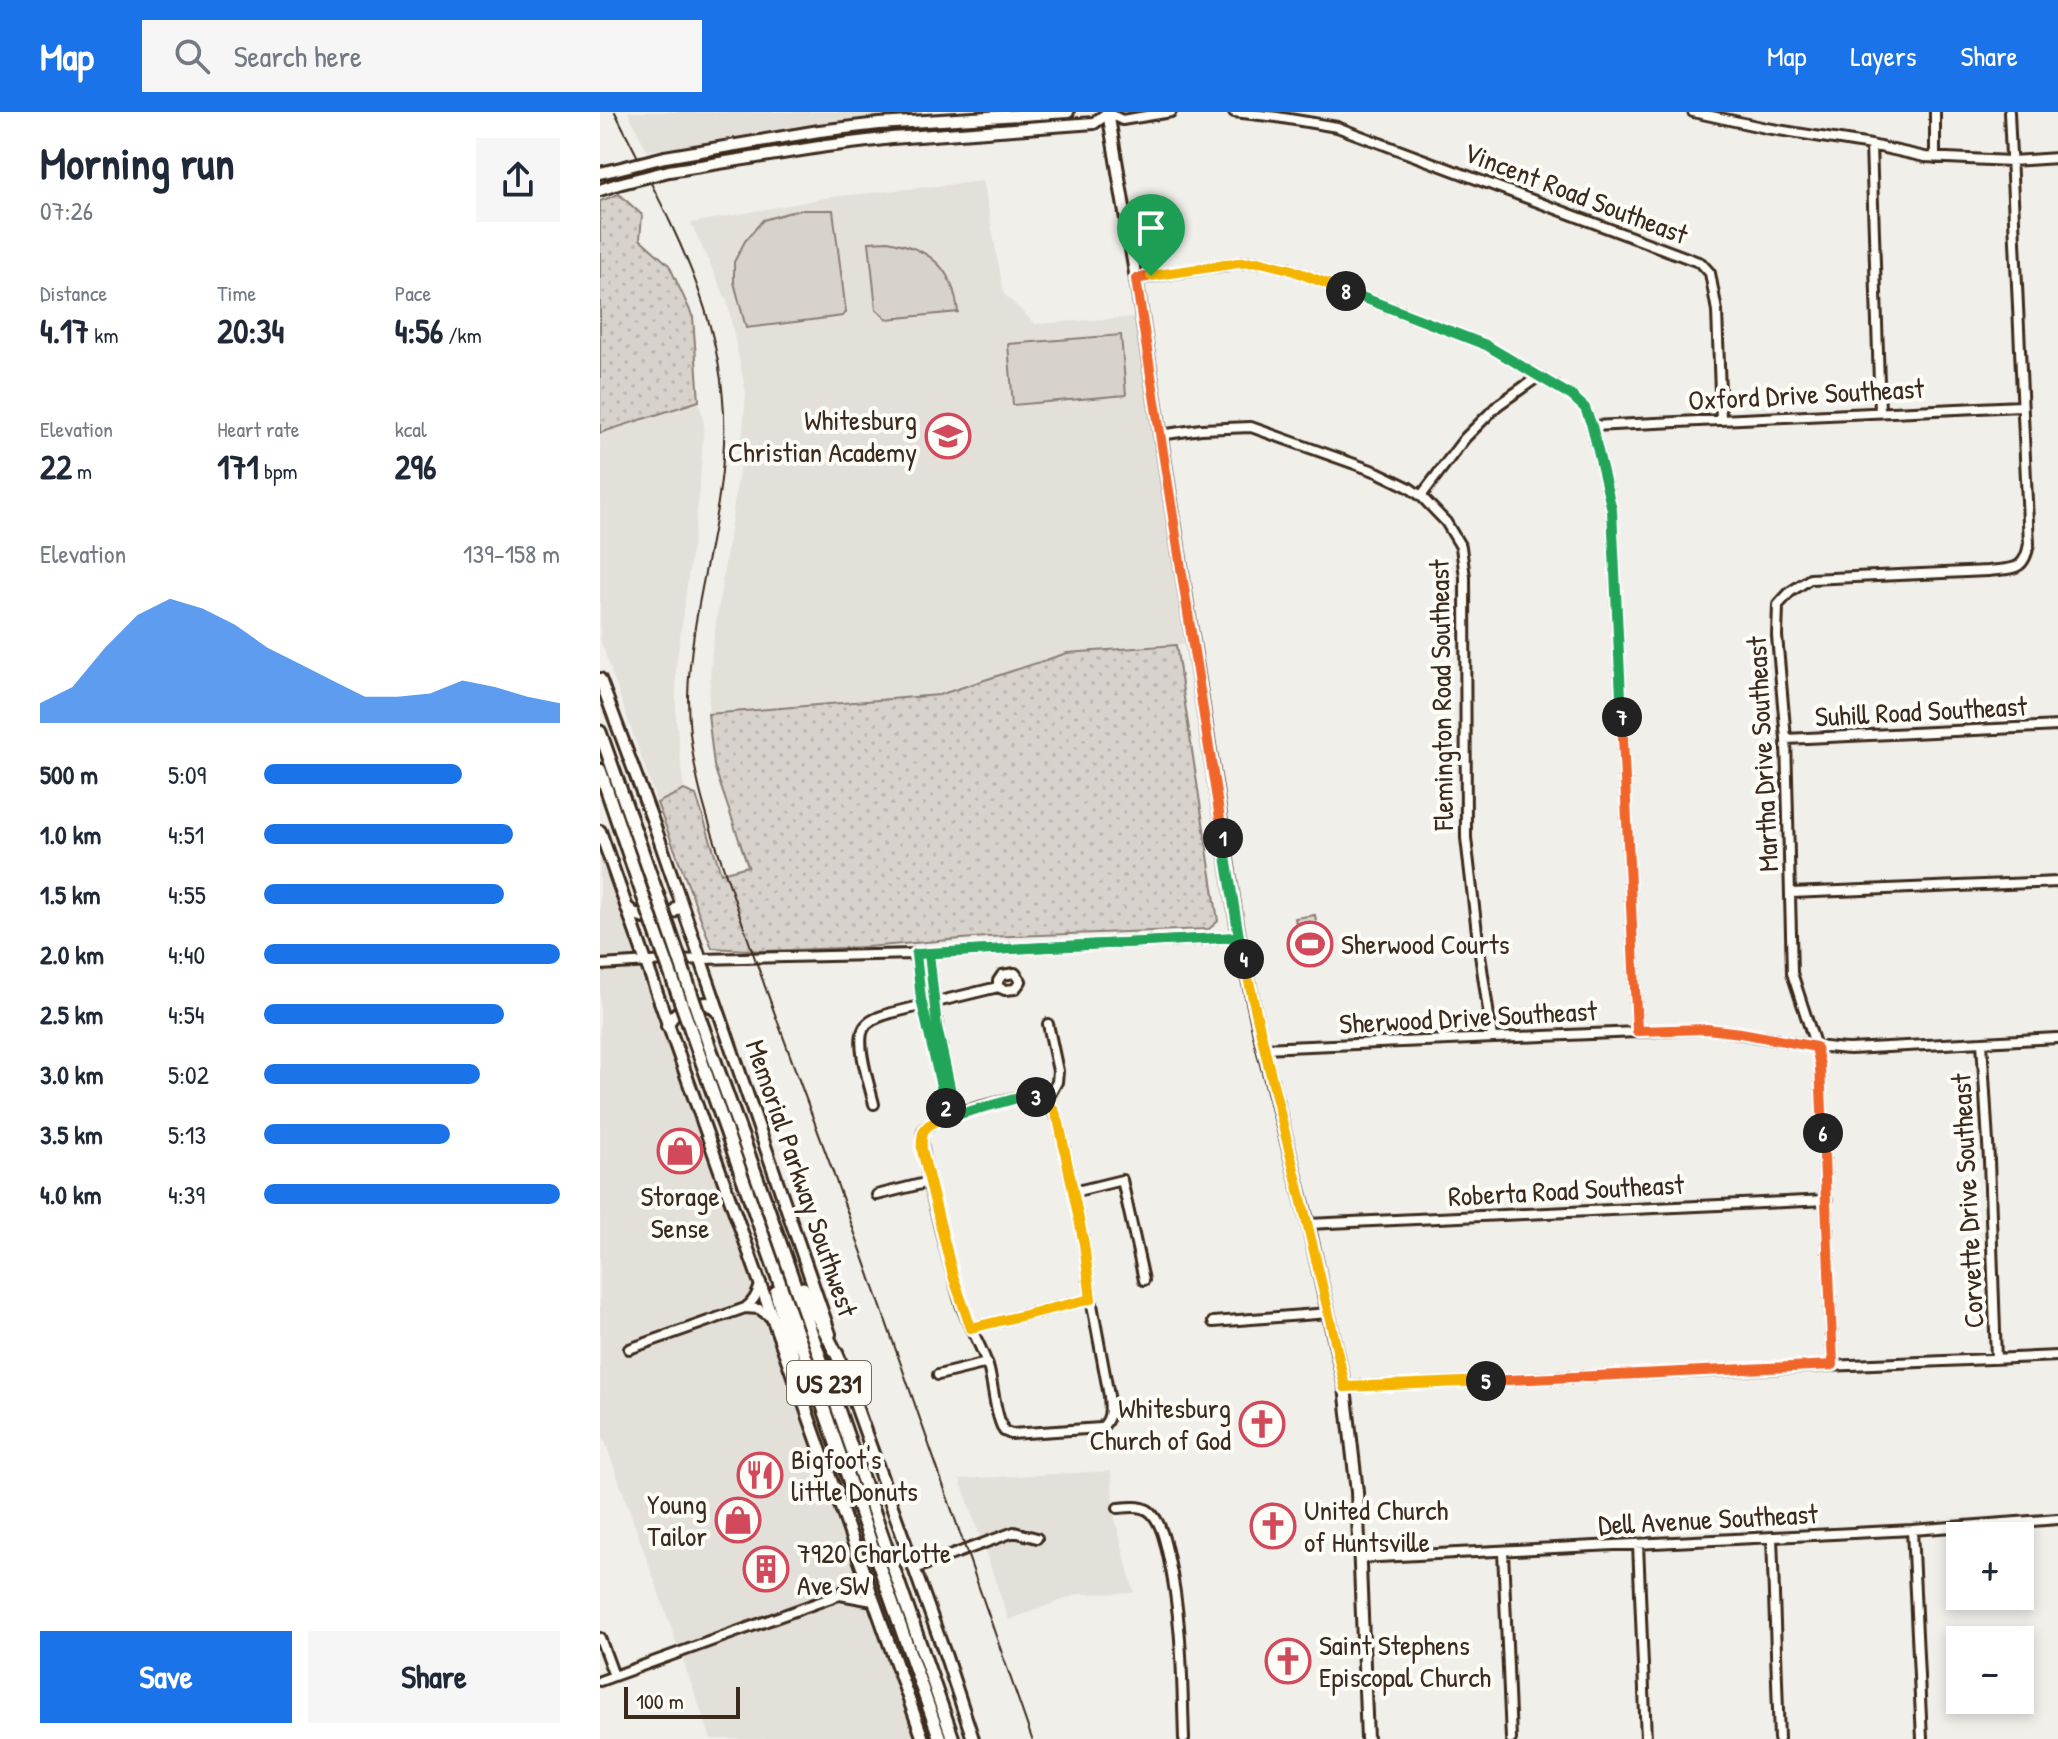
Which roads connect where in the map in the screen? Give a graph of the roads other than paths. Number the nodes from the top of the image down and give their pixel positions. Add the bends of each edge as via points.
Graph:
1 (1065, 112) edge
2 (1106, 112) edge
3 (1171, 112) edge
4 (1234, 112) edge
5 (1693, 112) edge
6 (1935, 112) edge
7 (2009, 112) edge
8 (1871, 145) junction
9 (1935, 158) junction
10 (2058, 158) edge
11 (2011, 161) junction
12 (600, 173) edge
13 (600, 190) edge
14 (1136, 279) junction
15 (1539, 376) junction
16 (2021, 406) junction
17 (1880, 412) junction
18 (1721, 420) junction
19 (1592, 426) junction
20 (1160, 435) junction
21 (1421, 496) junction
22 (600, 679) edge
23 (2058, 726) edge
24 (600, 732) edge
25 (1786, 739) junction
26 (600, 770) edge
27 (600, 831) edge
28 (2058, 882) edge
29 (1791, 893) junction
30 (681, 903) junction
31 (626, 907) junction
32 (1239, 937) junction
33 (929, 953) junction
34 (916, 954) junction
35 (701, 959) junction
36 (646, 963) junction
37 (600, 965) edge
38 (998, 987) dead end
39 (934, 1003) junction
40 (923, 1005) junction
41 (720, 1014) junction
42 (1048, 1024) dead end
43 (667, 1026) junction
44 (697, 1030) junction
45 (1637, 1031) junction
46 (1492, 1037) junction
47 (2058, 1038) edge
48 (1982, 1042) junction
49 (1816, 1047) junction
50 (1263, 1048) junction
51 (1046, 1102) junction
52 (874, 1104) dead end
53 (952, 1115) junction
54 (929, 1182) junction
55 (1073, 1192) junction
56 (877, 1195) dead end
57 (1827, 1200) junction
58 (754, 1210) junction
59 (769, 1211) junction
60 (1308, 1224) junction
61 (1144, 1280) dead end
62 (761, 1282) junction
63 (1091, 1299) junction
64 (745, 1308) junction
65 (1329, 1313) junction
66 (774, 1320) junction
67 (1213, 1322) dead end
68 (971, 1328) junction
69 (629, 1349) dead end
70 (2058, 1356) edge
71 (839, 1359) junction
72 (1996, 1359) junction
73 (987, 1363) junction
74 (1833, 1365) junction
75 (938, 1375) dead end
76 (1345, 1387) junction
77 (806, 1405) junction
78 (1118, 1508) dead end
79 (2058, 1519) edge
80 (1912, 1530) junction
81 (1772, 1537) junction
82 (1037, 1538) dead end
83 (1638, 1544) junction
84 (1503, 1551) junction
85 (1359, 1558) junction
86 (914, 1569) junction
87 (864, 1573) junction
88 (839, 1595) junction
89 (873, 1601) junction
90 (600, 1638) edge
91 (614, 1676) junction
92 (600, 1681) edge
93 (923, 1739) edge
94 (940, 1739) edge
95 (953, 1739) edge
96 (973, 1739) edge
97 (1184, 1739) edge
98 (1367, 1739) edge
99 (1511, 1739) edge
100 (1646, 1739) edge
101 (1779, 1739) edge
102 (1922, 1739) edge

1 - 12 main road, bridge via 829,130
2 - 3 street via 1122,120
2 - 13 main road, bridge via 1094,123 826,146 669,171
2 - 14 main road
4 - 18 street, Vincent Road Southeast via 1337,127 1701,263 1710,273 1717,311
5 - 8 street
6 - 9 street
7 - 11 street, Martha Drive Southeast
8 - 9 street
8 - 17 street
9 - 11 street
10 - 11 street
11 - 16 street, Martha Drive Southeast
14 - 15 street via 1261,262 1486,345
14 - 20 main road
15 - 19 street via 1585,408
15 - 21 street via 1498,405 1465,438
16 - 17 street, Oxford Drive Southeast
16 - 25 street, Martha Drive Southeast via 2027,557 2011,568 1988,571 1810,579 1790,592 1778,605
17 - 18 street, Oxford Drive Southeast
18 - 19 street, Oxford Drive Southeast
19 - 45 street via 1612,510
20 - 21 street, Flemington Road Southeast via 1251,427 1377,472
20 - 32 main road
21 - 46 street, Flemington Road Southeast via 1461,547 1465,577 1466,838
22 - 30 main road, Memorial Parkway Southwest
23 - 25 street, Suhill Road Southeast
24 - 44 highway, Memorial Parkway Southwest / US 231, bridge via 657,893
25 - 29 street, Martha Drive Southeast
26 - 44 highway, Memorial Parkway Southwest, bridge
27 - 31 main road
28 - 29 street
29 - 49 street, Martha Drive Southeast via 1792,973
30 - 31 main road via 676,912 652,919 635,916
30 - 35 main road, Memorial Parkway Southwest
31 - 36 main road
32 - 33 street
32 - 50 main road
33 - 34 street
33 - 39 street
34 - 35 street
34 - 40 street
35 - 36 street
35 - 41 main road, Memorial Parkway Southwest
36 - 37 street
36 - 43 main road
38 - 39 street
39 - 40 street
39 - 53 street
40 - 52 street via 875,1018 864,1027 860,1040
40 - 53 street
41 - 43 main road via 707,1003 690,1005 674,1014
41 - 71 main road, Memorial Parkway Southwest
42 - 51 street via 1058,1071
43 - 62 main road
44 - 58 highway, Memorial Parkway Southwest / US 231
44 - 59 highway, Memorial Parkway Southwest / US 231
45 - 46 street, Sherwood Drive Southeast
45 - 49 street, Sherwood Drive Southeast via 1707,1029
46 - 50 street, Sherwood Drive Southeast
47 - 48 street, Sherwood Drive Southeast
48 - 49 street, Sherwood Drive Southeast
48 - 72 street, Corvette Drive Southeast
49 - 57 street, Martha Drive Southeast
50 - 60 main road
51 - 53 street via 1025,1096
51 - 55 street via 1059,1123
53 - 54 street via 924,1128 921,1136
54 - 56 street
54 - 68 street
55 - 61 street via 1122,1180
55 - 63 street
57 - 60 street, Roberta Road Southeast
57 - 74 street, Martha Drive Southeast
58 - 77 highway
58 - 94 highway, Memorial Parkway Southwest / US 231
59 - 71 highway
59 - 95 highway, Memorial Parkway Southwest / US 231
60 - 65 main road
62 - 64 street
62 - 66 main road
63 - 68 street
63 - 73 street via 1111,1412 1101,1428 1004,1431
64 - 66 street via 759,1309
64 - 69 street
65 - 67 street
65 - 76 main road
66 - 77 main road
68 - 73 street
70 - 72 street
71 - 86 main road, Memorial Parkway Southwest
72 - 74 street
73 - 75 street
74 - 76 street
76 - 85 main road
77 - 87 main road
78 - 97 street via 1147,1509 1163,1535 1179,1610
79 - 80 street, Dell Avenue Southeast
80 - 81 street, Dell Avenue Southeast
80 - 102 street
81 - 83 street, Dell Avenue Southeast
81 - 101 street
82 - 86 street via 1014,1532
83 - 84 street, Dell Avenue Southeast
83 - 100 street
84 - 85 street, Dell Avenue Southeast
84 - 99 street
85 - 98 main road
86 - 96 main road, Memorial Parkway Southwest
87 - 88 street
87 - 89 main road
88 - 89 street
88 - 91 street
89 - 93 main road
90 - 91 street
91 - 92 street

